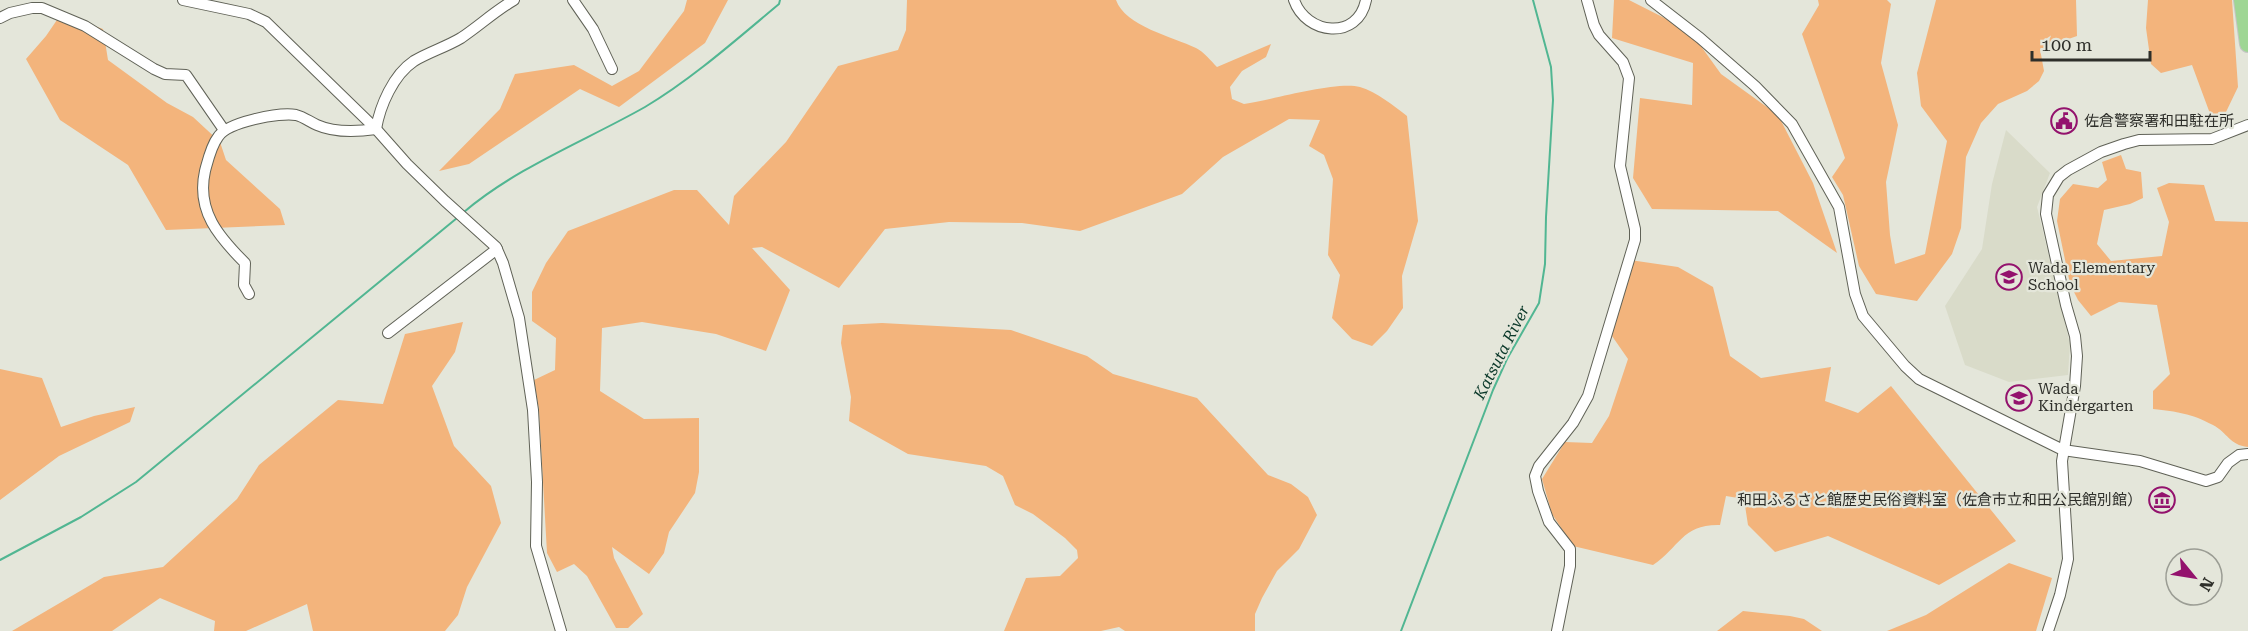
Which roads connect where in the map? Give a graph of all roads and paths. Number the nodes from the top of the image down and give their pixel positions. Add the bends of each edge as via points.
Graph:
1 (183, 0) edge
2 (514, 0) edge
3 (573, 0) edge
4 (1294, 0) edge
5 (1366, 0) edge
6 (1587, 0) edge
7 (1651, 0) edge
8 (2242, 0) edge
9 (0, 18) edge
10 (2248, 44) edge
11 (612, 69) dead end
12 (2248, 125) edge
13 (376, 129) junction
14 (224, 130) junction
15 (497, 249) junction
16 (249, 294) dead end
17 (388, 333) dead end
18 (2063, 450) junction
19 (2244, 455) edge
20 (561, 631) edge
21 (1557, 631) edge
22 (2048, 631) edge

1 - 13 street via 249,14 266,22
2 - 13 street via 457,40 411,63 380,110
3 - 11 street via 593,29
4 - 5 street via 1307,20 1319,26 1341,28 1361,17
6 - 21 street via 1599,35 1623,62 1629,78 1620,166 1635,240 1588,396 1535,476 1549,522 1570,549
7 - 18 street via 1755,86 1792,124 1839,207 1855,294 1863,316 1905,366 1919,379
8 - 10 highway
9 - 14 street via 42,8 85,26 154,69 186,75
12 - 18 street via 2212,139 2139,140 2124,144 2067,170 2053,184 2046,214 2077,345 2075,386
13 - 14 street via 329,129 294,115 246,121
13 - 15 street via 407,164
14 - 16 street via 218,136 204,175 206,212 218,235 245,263 244,285
15 - 17 street
15 - 20 street via 519,318 533,410 536,546
18 - 19 street via 2140,461 2206,481 2218,477 2228,463
18 - 22 street via 2068,559

